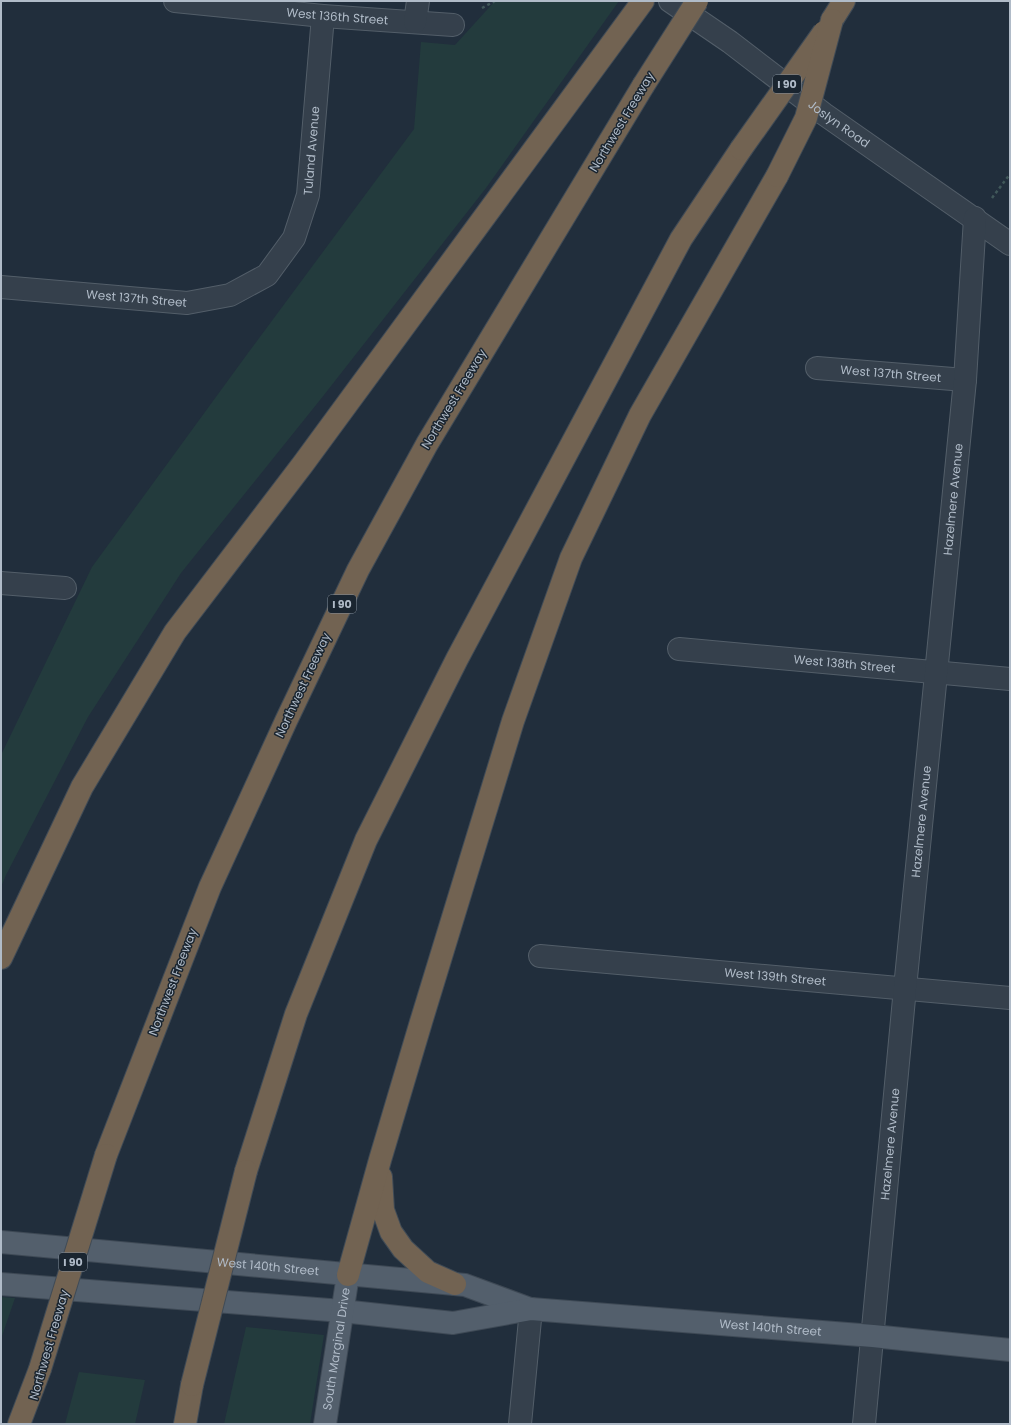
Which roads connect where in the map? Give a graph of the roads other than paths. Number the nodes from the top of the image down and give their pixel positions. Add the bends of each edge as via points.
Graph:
1 (175, 1) edge
2 (418, 1) edge
3 (644, 1) edge
4 (670, 1) edge
5 (696, 1) edge
6 (844, 1) edge
7 (323, 16) junction
8 (832, 20) junction
9 (415, 22) junction
10 (453, 25) dead end
11 (975, 218) junction
12 (1010, 244) edge
13 (267, 275) joint
14 (1, 287) edge
15 (817, 368) dead end
16 (965, 380) junction
17 (1, 583) edge
18 (65, 588) dead end
19 (679, 649) dead end
20 (936, 671) junction
21 (1010, 679) edge
22 (540, 956) dead end
23 (1, 958) edge
24 (905, 988) junction
25 (1010, 998) edge
26 (380, 1160) junction
27 (1, 1242) edge
28 (348, 1275) junction
29 (1, 1284) edge
30 (455, 1284) junction
31 (531, 1309) junction
32 (342, 1311) junction
33 (872, 1336) junction
34 (1010, 1350) edge
35 (40, 1369) junction
36 (19, 1424) edge
37 (27, 1424) edge
38 (185, 1424) edge
39 (325, 1424) edge
40 (520, 1424) edge
41 (864, 1424) edge

1 - 7 street, West 136th Street
2 - 9 street
3 - 23 highway via 307,458 175,632 82,787
4 - 11 street, Joslyn Road via 730,42 824,114
5 - 35 highway, Northwest Freeway / I 90, bridge via 427,444 358,570 210,887 106,1155
6 - 8 highway, I 90
7 - 9 street, West 136th Street
7 - 13 street, Tuland Avenue via 308,195 294,238
8 - 26 highway, bridge via 806,118 777,176 640,415 572,558 513,721
8 - 38 highway, I 90, bridge via 741,149 677,246 457,659 366,840 296,1014 246,1171 192,1385
9 - 10 street, West 136th Street
11 - 12 street, Joslyn Road
11 - 16 street, Hazelmere Avenue
13 - 14 street, West 137th Street via 230,295 187,303
15 - 16 street, West 137th Street
16 - 20 street, Hazelmere Avenue
17 - 18 street
19 - 20 street, West 138th Street
20 - 21 street, West 138th Street
20 - 24 street, Hazelmere Avenue
22 - 24 street, West 139th Street
24 - 25 street, West 139th Street
24 - 33 street, Hazelmere Avenue
26 - 28 highway
26 - 30 highway via 383,1210 391,1232 403,1249 428,1272
27 - 28 main road, West 140th Street
28 - 30 main road, West 140th Street
28 - 32 main road, South Marginal Drive
29 - 32 main road, West 140th Street
30 - 31 main road, West 140th Street via 465,1285
31 - 32 main road, West 140th Street via 453,1323
31 - 33 main road, West 140th Street
31 - 40 street
32 - 39 main road, South Marginal Drive
33 - 34 main road, West 140th Street
33 - 41 street, Hazelmere Avenue
35 - 36 highway
35 - 37 highway, Northwest Freeway / I 90

